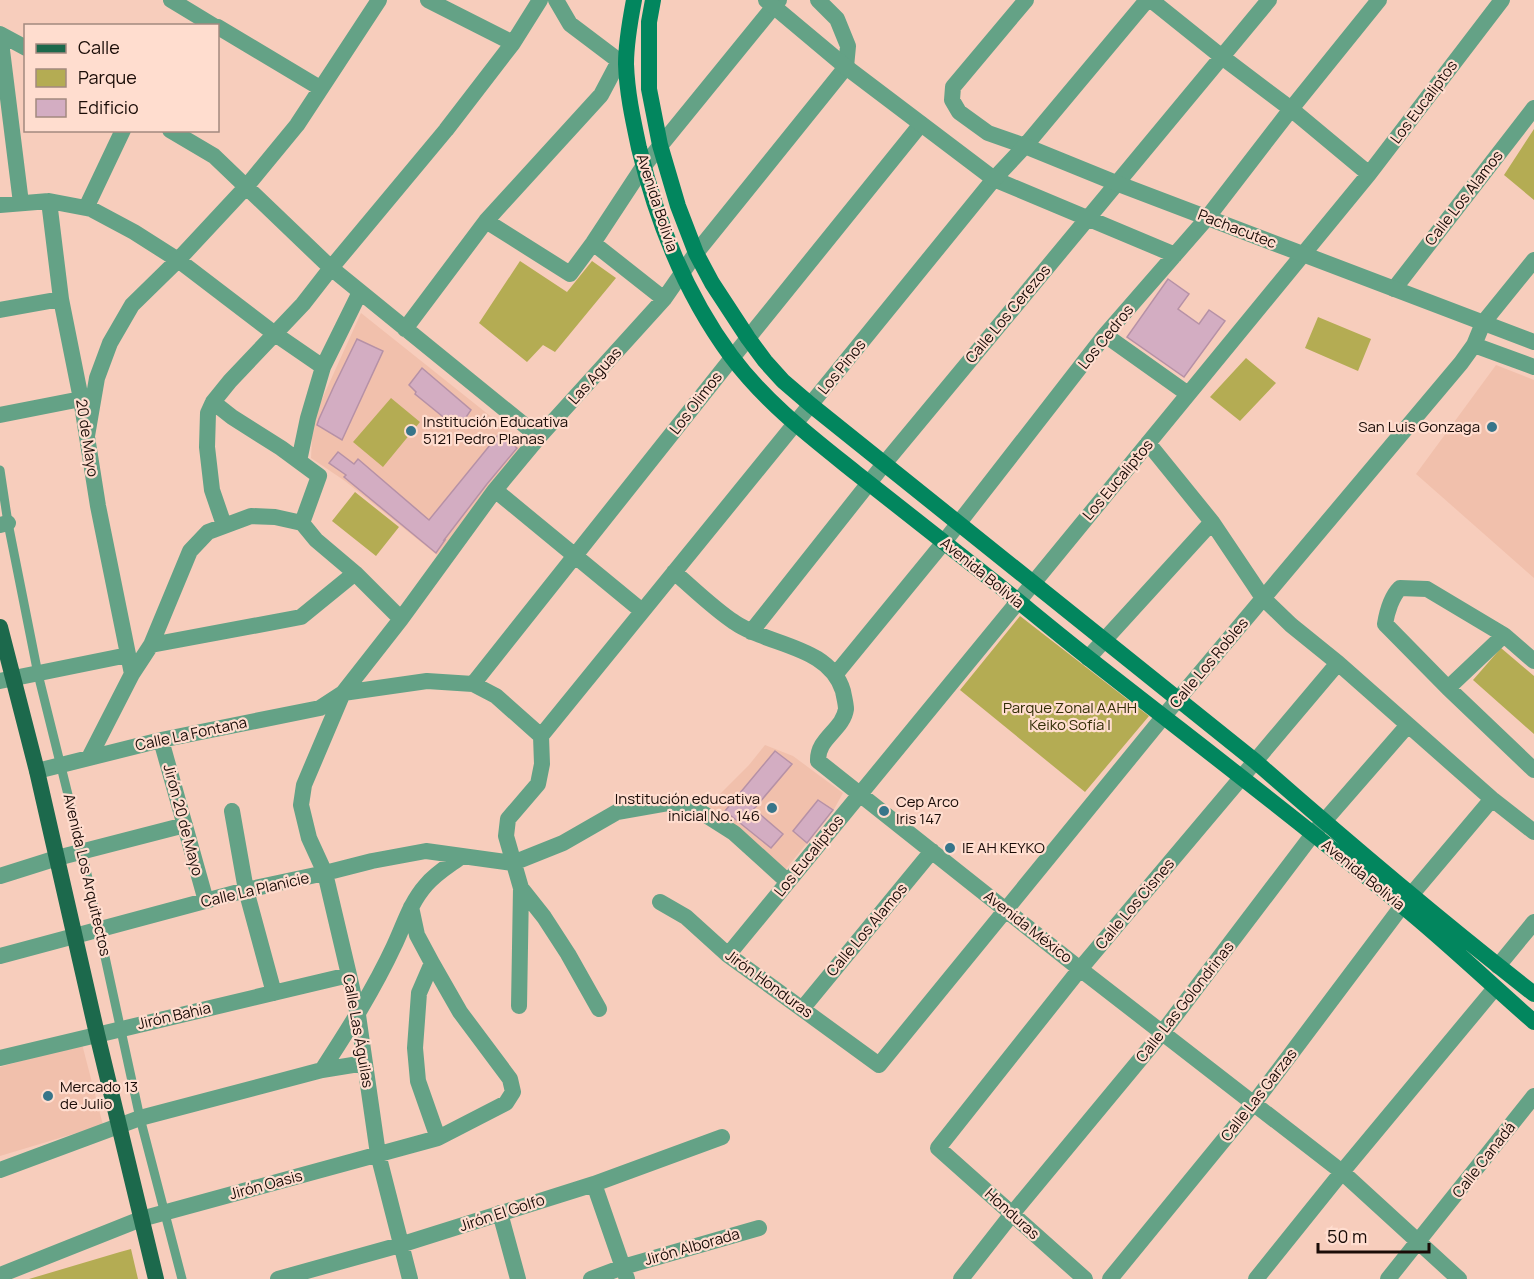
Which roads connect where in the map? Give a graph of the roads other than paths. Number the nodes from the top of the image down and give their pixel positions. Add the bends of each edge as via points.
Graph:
1 (171, 0) edge
2 (379, 0) edge
3 (428, 0) edge
4 (540, 0) edge
5 (556, 0) edge
6 (634, 0) edge
7 (653, 0) edge
8 (818, 0) edge
9 (1026, 0) edge
10 (1149, 0) edge
11 (1269, 0) edge
12 (1379, 0) edge
13 (1502, 0) edge
14 (772, 2) edge
15 (213, 24) edge
16 (219, 28) edge
17 (0, 34) edge
18 (513, 43) junction
19 (24, 47) edge
20 (1222, 57) junction
21 (622, 60) junction
22 (846, 68) junction
23 (320, 88) junction
24 (1534, 108) edge
25 (1291, 109) junction
26 (921, 124) junction
27 (122, 132) edge
28 (173, 132) edge
29 (660, 145) junction
30 (1025, 146) junction
31 (644, 166) junction
32 (1369, 174) junction
33 (994, 179) junction
34 (1116, 183) junction
35 (246, 188) junction
36 (50, 201) junction
37 (21, 203) junction
38 (0, 205) edge
39 (86, 208) junction
40 (1087, 218) junction
41 (1207, 218) junction
42 (486, 221) junction
43 (593, 243) junction
44 (696, 253) junction
45 (1304, 254) junction
46 (1175, 255) junction
47 (178, 260) junction
48 (1534, 260) edge
49 (331, 268) junction
50 (682, 272) junction
51 (1394, 289) junction
52 (360, 292) junction
53 (61, 299) junction
54 (664, 300) junction
55 (0, 310) edge
56 (1483, 323) junction
57 (405, 329) junction
58 (275, 334) junction
59 (1105, 335) junction
60 (748, 338) junction
61 (1534, 342) edge
62 (1474, 345) junction
63 (732, 358) junction
64 (323, 367) junction
65 (1534, 367) edge
66 (1188, 394) junction
67 (81, 399) junction
68 (213, 402) junction
69 (811, 405) junction
70 (0, 415) edge
71 (795, 425) junction
72 (87, 436) junction
73 (539, 437) junction
74 (1148, 443) junction
75 (299, 461) junction
76 (885, 464) junction
77 (0, 470) edge
78 (869, 483) junction
79 (495, 490) junction
80 (1212, 522) junction
81 (302, 523) junction
82 (959, 523) junction
83 (4, 524) edge
84 (224, 525) junction
85 (944, 542) junction
86 (575, 556) junction
87 (674, 572) junction
88 (355, 573) junction
89 (1033, 582) junction
90 (1263, 598) junction
91 (1018, 601) junction
92 (642, 611) junction
93 (400, 619) junction
94 (0, 627) edge
95 (751, 632) junction
96 (1504, 635) junction
97 (1104, 640) junction
98 (151, 645) junction
99 (128, 655) junction
100 (1088, 658) junction
101 (1534, 661) edge
102 (1338, 663) junction
103 (39, 674) junction
104 (132, 674) junction
105 (835, 675) junction
106 (6, 680) edge
107 (473, 684) junction
108 (1448, 688) junction
109 (342, 693) junction
110 (1178, 699) junction
111 (1164, 716) junction
112 (1408, 725) junction
113 (541, 736) junction
114 (161, 740) junction
115 (90, 756) junction
116 (1256, 761) junction
117 (62, 764) junction
118 (1534, 770) edge
119 (37, 771) junction
120 (1242, 777) junction
121 (304, 785) joint
122 (860, 794) junction
123 (1492, 799) junction
124 (232, 811) dead end
125 (184, 825) junction
126 (1318, 828) junction
127 (1534, 832) edge
128 (82, 851) junction
129 (932, 851) junction
130 (462, 856) junction
131 (57, 858) junction
132 (513, 863) junction
133 (325, 873) junction
134 (0, 876) edge
135 (788, 882) junction
136 (521, 888) junction
137 (246, 890) junction
138 (1406, 900) junction
139 (206, 901) junction
140 (660, 902) dead end
141 (411, 907) junction
142 (1006, 910) junction
143 (1534, 922) edge
144 (100, 930) junction
145 (75, 936) junction
146 (728, 955) junction
147 (0, 956) edge
148 (432, 963) junction
149 (1498, 966) junction
150 (1080, 969) junction
151 (349, 975) junction
152 (1495, 988) junction
153 (274, 993) junction
154 (1534, 994) edge
155 (519, 1006) dead end
156 (598, 1009) dead end
157 (802, 1009) junction
158 (358, 1015) junction
159 (1534, 1022) edge
160 (122, 1029) junction
161 (1162, 1033) junction
162 (97, 1034) junction
163 (0, 1058) edge
164 (364, 1063) junction
165 (879, 1065) joint
166 (322, 1070) junction
167 (1534, 1096) edge
168 (1254, 1103) junction
169 (140, 1118) junction
170 (120, 1127) junction
171 (722, 1137) dead end
172 (438, 1138) junction
173 (938, 1148) joint
174 (378, 1154) junction
175 (0, 1170) edge
176 (1342, 1172) junction
177 (594, 1184) junction
178 (165, 1212) junction
179 (500, 1214) junction
180 (1012, 1214) junction
181 (141, 1219) junction
182 (759, 1228) dead end
183 (1418, 1243) junction
184 (400, 1245) junction
185 (625, 1273) edge
186 (0, 1275) edge
187 (156, 1279) edge
188 (182, 1279) edge
189 (278, 1279) edge
190 (410, 1279) edge
191 (518, 1279) edge
192 (591, 1279) edge
193 (961, 1279) edge
194 (1085, 1279) edge
195 (1110, 1279) edge
196 (1256, 1279) edge
197 (1388, 1279) edge
198 (1459, 1279) edge

1 - 15 street
2 - 23 street
3 - 18 street
4 - 18 street
5 - 21 street via 570,24
6 - 21 main road, Avenida Bolivia
7 - 29 main road, Avenida Bolivia via 649,22 649,89
8 - 22 street via 841,28 848,46
9 - 30 street, Pachacutec via 953,87 952,100 959,112 988,133
10 - 20 street
10 - 30 street, Los Pinos
11 - 20 street, Calle Los Cerezos
12 - 25 street, Los Cedros
13 - 32 street, Los Eucaliptos
14 - 22 street
14 - 29 street
16 - 23 street
17 - 19 street
17 - 37 street
18 - 49 street
20 - 25 street
20 - 34 street, Calle Los Cerezos
21 - 31 main road, Avenida Bolivia
21 - 42 street via 601,94
22 - 26 street
22 - 44 street, Las Aguas
23 - 35 street
24 - 51 street, Calle Los Alamos
25 - 32 street
25 - 41 street, Los Cedros
26 - 33 street
26 - 60 street, Los Olimos
27 - 39 street
28 - 35 street via 214,156
29 - 31 street
29 - 44 main road, Avenida Bolivia
30 - 33 street, Los Pinos
30 - 34 street, Pachacutec
31 - 43 street
31 - 50 main road, Avenida Bolivia
32 - 45 street, Los Eucaliptos
33 - 40 street
33 - 69 street, Los Pinos
34 - 40 street, Calle Los Cerezos
34 - 41 street, Pachacutec
35 - 47 street
35 - 49 street
36 - 37 street
36 - 39 street
36 - 53 street, 20 de Mayo
37 - 38 street
39 - 47 street
40 - 46 street
40 - 76 street, Calle Los Cerezos
41 - 45 street, Pachacutec
41 - 46 street, Los Cedros
42 - 43 street via 570,274
42 - 57 street
43 - 54 street
44 - 50 street, Las Aguas
44 - 60 main road, Avenida Bolivia
45 - 51 street, Pachacutec
45 - 66 street, Los Eucaliptos
46 - 59 street, Los Cedros
47 - 58 street
47 - 72 street via 132,305 110,343 97,378
48 - 56 street, Calle Los Robles
49 - 52 street
49 - 58 street
50 - 54 street, Las Aguas
50 - 63 main road, Avenida Bolivia
51 - 56 street, Pachacutec
52 - 57 street
52 - 64 street
53 - 55 street
53 - 67 street, 20 de Mayo
54 - 73 street, Las Aguas
56 - 61 street, Pachacutec
56 - 62 street, Calle Los Robles
57 - 73 street
58 - 64 street
58 - 68 street
59 - 66 street
59 - 82 street, Los Cedros
60 - 63 street, Los Olimos
60 - 69 main road, Avenida Bolivia via 783,381
62 - 65 street
62 - 90 street, Calle Los Robles
63 - 71 main road, Avenida Bolivia
63 - 86 street, Los Olimos
64 - 75 street
66 - 74 street, Los Eucaliptos
67 - 70 street
67 - 72 street, 20 de Mayo
68 - 75 street
68 - 84 street via 208,413 207,447 212,490
69 - 71 street, Los Pinos
69 - 76 main road, Avenida Bolivia
71 - 78 main road, Avenida Bolivia
71 - 87 street, Los Pinos
72 - 99 street, 20 de Mayo
73 - 79 street, Las Aguas
74 - 80 street
74 - 89 street, Los Eucaliptos
75 - 81 street via 320,476
76 - 78 street, Calle Los Cerezos
76 - 82 main road, Avenida Bolivia
77 - 83 lane, Avenida Los Arquitectos
78 - 85 main road, Avenida Bolivia
78 - 95 street, Calle Los Cerezos
79 - 86 street
79 - 93 street, Las Aguas
80 - 90 street
80 - 97 street
81 - 84 street via 251,516
81 - 88 street
82 - 85 street, Los Cedros
82 - 89 main road, Avenida Bolivia
83 - 103 lane, Avenida Los Arquitectos
84 - 98 street via 208,532 190,551
85 - 91 main road, Avenida Bolivia
85 - 105 street, Los Cedros
86 - 92 street
86 - 107 street, Los Olimos
87 - 92 street, Los Pinos
87 - 95 street
88 - 93 street
88 - 98 street via 301,617
89 - 91 street, Los Eucaliptos
89 - 97 main road, Avenida Bolivia
90 - 102 street
90 - 110 street, Calle Los Robles
91 - 100 main road, Avenida Bolivia
91 - 122 street, Los Eucaliptos
92 - 113 street, Los Pinos
93 - 109 street, Las Aguas
94 - 106 main road, Avenida Los Arquitectos
95 - 105 street via 807,653
96 - 101 street
96 - 108 street
96 - 108 street via 1427,589 1401,588 1396,592 1385,624
97 - 100 street
97 - 110 main road, Avenida Bolivia
98 - 104 street
99 - 103 street
99 - 104 street, 20 de Mayo
100 - 111 main road, Avenida Bolivia
102 - 112 street
102 - 116 street, Calle Los Cisnes
103 - 106 street
103 - 117 lane, Avenida Los Arquitectos
104 - 115 street
105 - 122 street, Avenida México via 846,711 822,744 818,761
106 - 119 main road, Avenida Los Arquitectos
107 - 109 street via 427,681
107 - 113 street via 496,696
108 - 118 street
109 - 114 street, Calle La Fontana via 320,708
109 - 121 street, Las Aguas
110 - 111 street, Calle Los Robles
110 - 116 main road, Avenida Bolivia
111 - 120 main road, Avenida Bolivia
111 - 142 street, Calle Los Robles
112 - 123 street
112 - 126 street, Calle Las Golondrinas
113 - 132 street via 538,784 508,819
114 - 115 street, Calle La Fontana
114 - 125 street, Jirón 20 de Mayo
115 - 117 street, Calle La Fontana
116 - 120 street, Calle Los Cisnes
116 - 126 main road, Avenida Bolivia
117 - 119 street, Calle La Fontana
117 - 128 lane, Avenida Los Arquitectos
119 - 131 main road, Avenida Los Arquitectos
120 - 126 main road, Avenida Bolivia
120 - 150 street, Calle Los Cisnes
121 - 133 street, Calle Las Águilas via 304,823
122 - 129 street, Avenida México
122 - 135 street, Los Eucaliptos
123 - 127 street
123 - 138 street, Calle Las Garzas
124 - 137 street
125 - 128 street
125 - 139 street, Jirón 20 de Mayo
126 - 138 main road, Avenida Bolivia
126 - 161 street, Calle Las Golondrinas
128 - 131 street
128 - 144 lane, Avenida Los Arquitectos
129 - 142 street, Avenida México
129 - 157 street, Calle Los Alamos
130 - 132 street, Calle La Planicie
130 - 133 street, Calle La Planicie via 426,851
130 - 141 street via 438,873
131 - 134 street
131 - 145 main road, Avenida Los Arquitectos
132 - 135 street via 563,843 617,812 668,803 701,812 726,828
132 - 136 street
133 - 137 street, Calle La Planicie
133 - 151 street, Calle Las Águilas
135 - 146 street, Los Eucaliptos
136 - 155 street
136 - 156 street via 544,916
137 - 139 street, Calle La Planicie
137 - 153 street
138 - 149 main road, Avenida Bolivia
138 - 152 main road, Avenida Bolivia
138 - 168 street, Calle Las Garzas
139 - 144 street, Calle La Planicie
140 - 146 street, Jirón Honduras via 686,917
141 - 148 street via 417,935
141 - 158 street
142 - 150 street, Avenida México
142 - 165 street, Calle Los Robles
143 - 149 street
144 - 145 street, Calle La Planicie
144 - 160 lane, Avenida Los Arquitectos
145 - 147 street, Calle La Planicie
145 - 162 main road, Avenida Los Arquitectos
146 - 157 street, Jirón Honduras
148 - 172 street via 420,993 415,1048 418,1081
148 - 172 street, Jirón Oasis via 460,1012 510,1079 513,1092 506,1103
149 - 154 main road, Avenida Bolivia
150 - 161 street, Avenida México
150 - 173 street, Calle Los Cisnes
151 - 153 street, Jirón Bahia
151 - 158 street, Calle Las Águilas
152 - 159 main road, Avenida Bolivia
152 - 176 street
153 - 160 street, Jirón Bahia
157 - 165 street, Jirón Honduras
158 - 164 street, Calle Las Águilas
158 - 166 street
160 - 162 street, Jirón Bahia
160 - 169 lane, Avenida Los Arquitectos
161 - 168 street, Avenida México
161 - 180 street, Calle Las Golondrinas
162 - 163 street, Jirón Bahia
162 - 170 main road, Avenida Los Arquitectos
164 - 166 street
164 - 174 street, Calle Las Águilas
166 - 169 street
167 - 183 street, Calle Canadá
168 - 176 street, Avenida México
168 - 195 street, Calle Las Garzas
169 - 170 street
169 - 178 lane, Avenida Los Arquitectos
170 - 175 street
170 - 181 main road, Avenida Los Arquitectos
171 - 177 street, Jirón El Golfo
172 - 174 street, Jirón Oasis
173 - 180 street, Honduras
174 - 178 street, Jirón Oasis
174 - 184 street, Calle Las Águilas
176 - 183 street, Avenida México
176 - 196 street
177 - 179 street, Jirón El Golfo
177 - 185 street
178 - 181 street, Jirón Oasis
178 - 188 lane, Avenida Los Arquitectos
179 - 184 street, Jirón El Golfo
179 - 191 street
180 - 193 street, Calle Las Golondrinas
180 - 194 street, Honduras
181 - 186 street, Jirón Oasis
181 - 187 main road, Avenida Los Arquitectos
182 - 185 street, Jirón Alborada
183 - 197 street, Calle Canadá
183 - 198 street, Avenida México
184 - 189 street, Jirón El Golfo
184 - 190 street, Calle Las Águilas
185 - 192 street, Jirón Alborada

